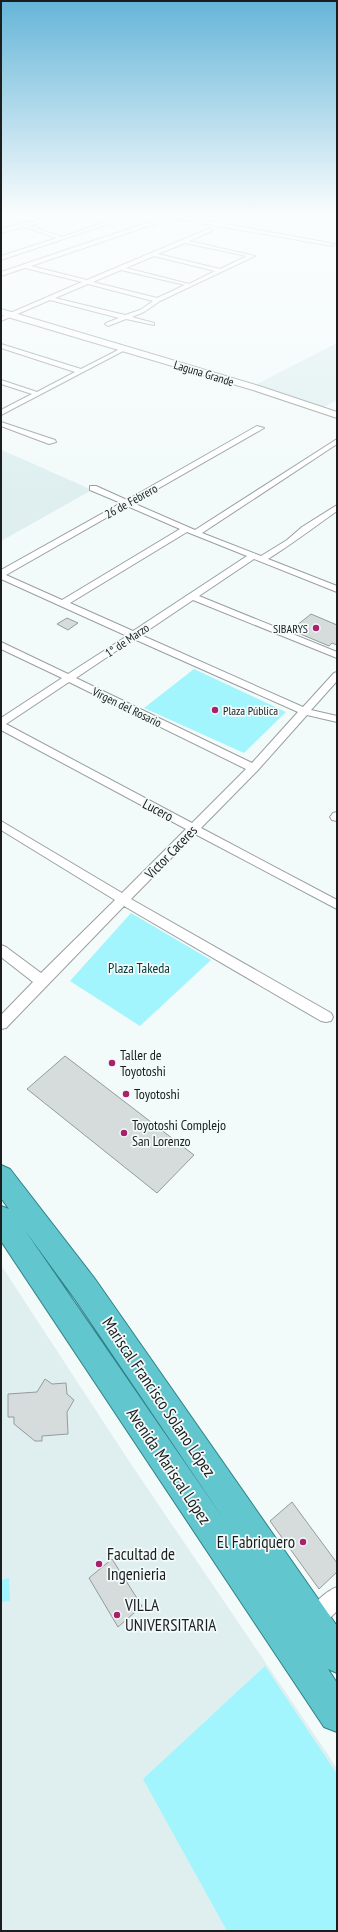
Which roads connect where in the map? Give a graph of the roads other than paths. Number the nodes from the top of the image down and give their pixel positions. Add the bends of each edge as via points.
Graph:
1 (30, 306) edge
2 (81, 306) edge
3 (149, 306) edge
4 (1, 312) edge
5 (10, 315) junction
6 (123, 317) junction
7 (1, 319) edge
8 (108, 324) dead end
9 (152, 324) dead end
10 (1, 346) edge
11 (124, 349) junction
12 (80, 371) junction
13 (1, 382) edge
14 (37, 394) junction
15 (1, 413) edge
16 (337, 415) edge
17 (1, 424) edge
18 (260, 428) dead end
19 (337, 441) edge
20 (52, 442) dead end
21 (93, 488) dead end
22 (126, 504) junction
23 (337, 507) edge
24 (186, 529) junction
25 (196, 533) junction
26 (257, 557) junction
27 (1, 575) edge
28 (337, 589) edge
29 (192, 596) junction
30 (64, 603) junction
31 (134, 635) junction
32 (1, 645) edge
33 (337, 655) edge
34 (337, 675) edge
35 (68, 679) junction
36 (306, 712) junction
37 (337, 720) edge
38 (1, 725) edge
39 (254, 768) junction
40 (1, 826) edge
41 (194, 828) junction
42 (124, 900) junction
43 (337, 905) edge
44 (1, 950) edge
45 (42, 981) junction
46 (326, 1017) dead end
47 (1, 1024) edge
48 (1, 1177) edge
49 (1, 1218) edge
50 (337, 1597) edge
51 (313, 1621) junction
52 (337, 1656) edge
53 (337, 1714) edge

1 - 5 street
2 - 6 street
3 - 6 street
4 - 5 main road, Laguna Grande
5 - 7 street
5 - 11 main road, Laguna Grande
6 - 8 street
6 - 9 street
10 - 12 street
11 - 12 street
11 - 16 main road, Laguna Grande
12 - 14 street
13 - 14 street
14 - 15 street
17 - 20 street
18 - 22 street, 26 de Febrero
19 - 25 street
21 - 22 street
22 - 24 street
22 - 27 street, 26 de Febrero
23 - 26 street, 1° de Marzo via 290,542
24 - 25 street
24 - 30 street
25 - 26 street
26 - 28 street
26 - 29 street, 1° de Marzo
27 - 30 street
29 - 31 street, 1° de Marzo
29 - 33 street
30 - 31 street
31 - 35 street, 1° de Marzo
31 - 36 street
32 - 35 street, Virgen del Rosario
34 - 36 street, Victor Caceres
35 - 38 street, 1° de Marzo
35 - 39 street, Virgen del Rosario
36 - 37 street
36 - 39 street, Victor Caceres
38 - 41 street, Lucero
39 - 41 street, Victor Caceres
40 - 42 street
41 - 42 street, Victor Caceres
41 - 43 street, Lucero
42 - 45 street, Victor Caceres
42 - 46 street
44 - 45 street
45 - 47 street, Victor Caceres
48 - 51 highway, Mariscal Francisco Solano López via 85,1289
49 - 53 highway, Avenida Mariscal López
50 - 51 street
51 - 52 highway

